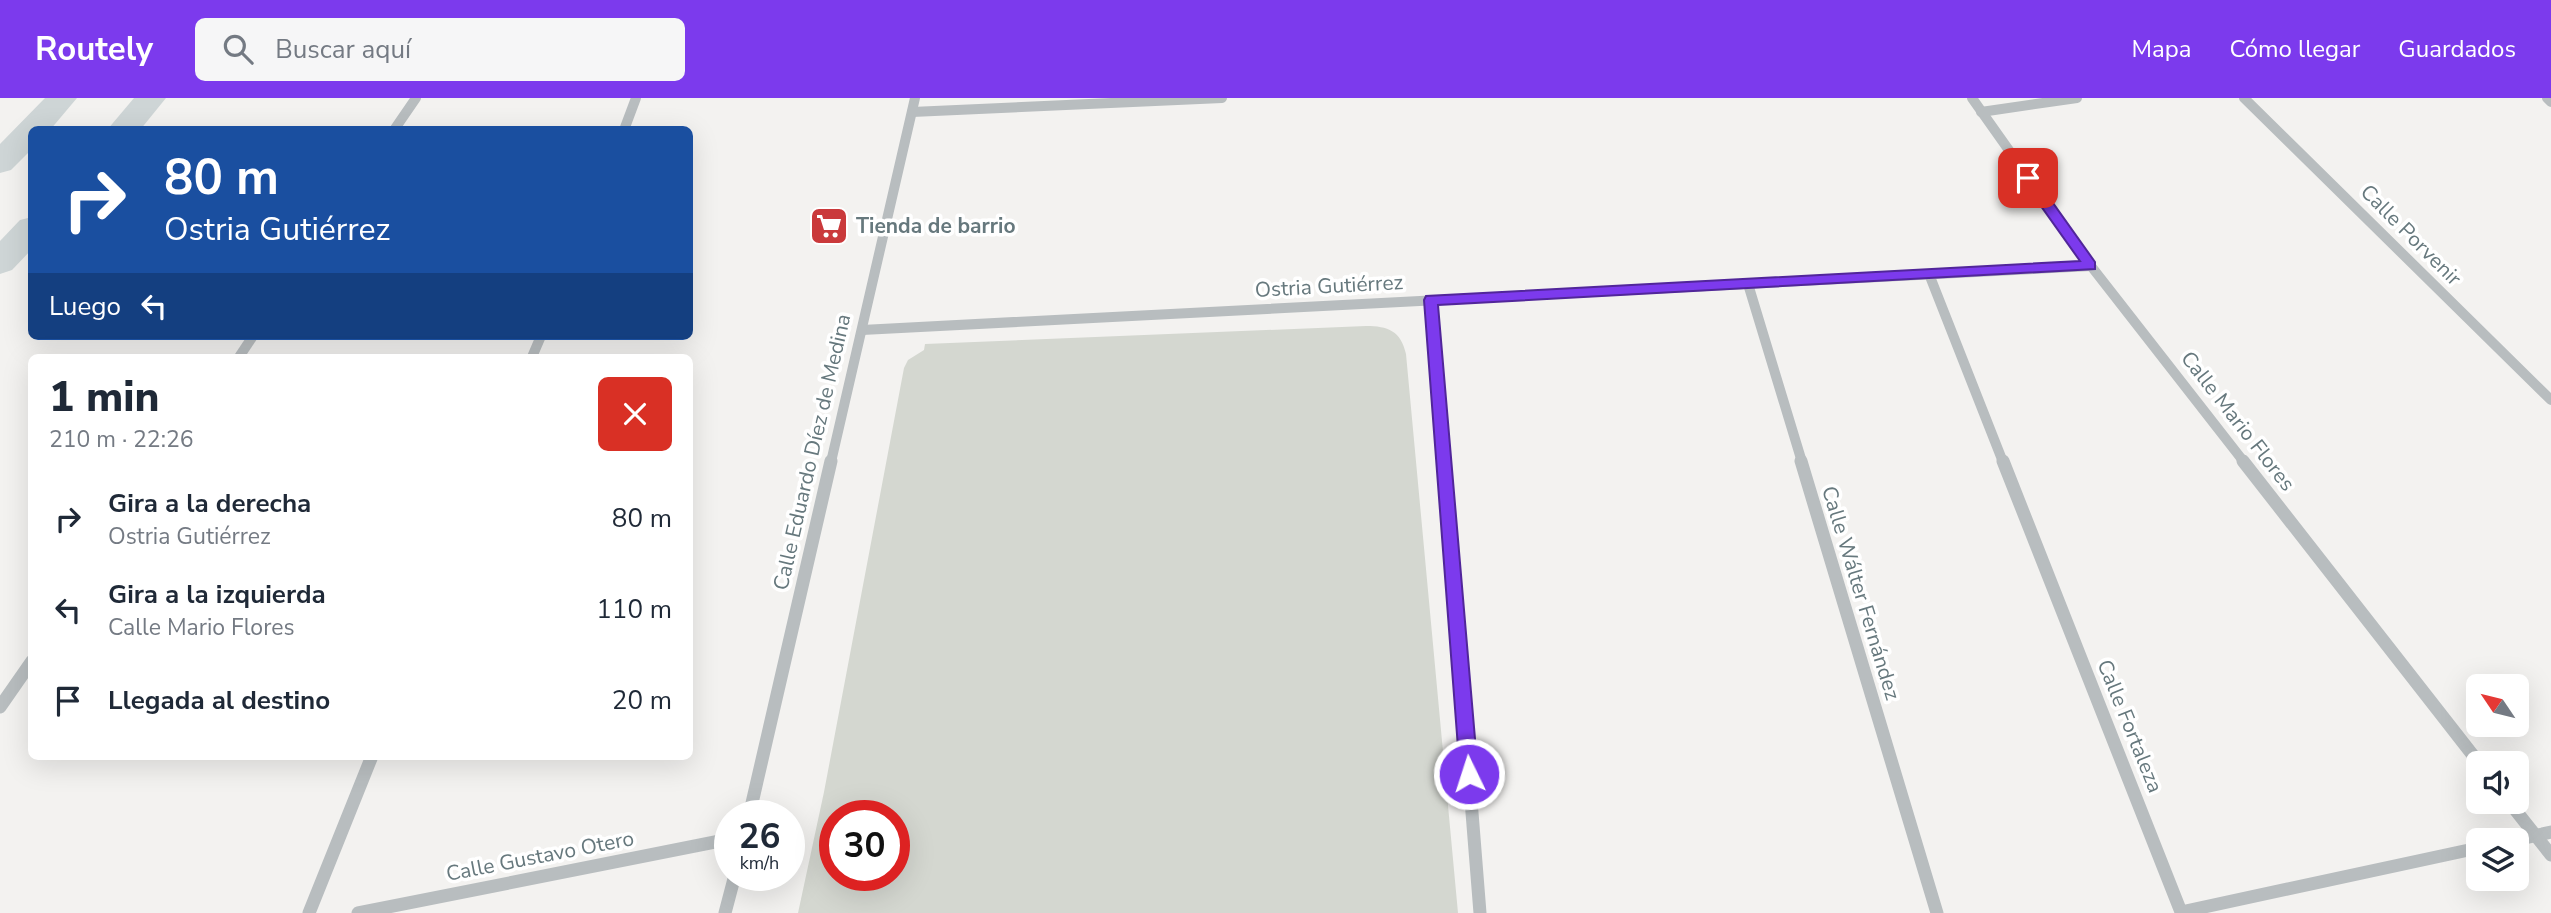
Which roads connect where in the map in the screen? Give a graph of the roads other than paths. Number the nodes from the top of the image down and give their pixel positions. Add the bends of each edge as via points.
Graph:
1 (62, 98) edge
2 (151, 98) edge
3 (416, 98) edge
4 (636, 98) edge
5 (915, 98) edge
6 (1222, 98) edge
7 (1972, 98) edge
8 (2077, 98) edge
9 (2244, 98) edge
10 (2547, 98) edge
11 (2551, 102) edge
12 (912, 112) junction
13 (1981, 112) junction
14 (36, 126) edge
15 (126, 126) edge
16 (397, 126) edge
17 (626, 126) edge
18 (28, 134) edge
19 (0, 163) edge
20 (28, 232) edge
21 (0, 262) edge
22 (2091, 266) junction
23 (1929, 274) junction
24 (1748, 284) junction
25 (1431, 300) junction
26 (862, 330) junction
27 (2551, 400) edge
28 (28, 667) edge
29 (0, 707) edge
30 (2470, 751) edge
31 (370, 760) edge
32 (753, 800) edge
33 (2522, 814) edge
34 (2544, 834) edge
35 (714, 842) edge
36 (2466, 851) edge
37 (2551, 855) edge
38 (731, 891) edge
39 (309, 913) edge
40 (358, 913) edge
41 (725, 913) edge
42 (1480, 913) edge
43 (1937, 913) edge

1 - 14 main road
2 - 15 main road
3 - 16 street
4 - 17 street
5 - 12 street, Calle Eduardo Díez de Medina
6 - 12 street
7 - 13 street, Calle Mario Flores
8 - 13 street
9 - 27 street, Calle Porvenir
10 - 11 street
12 - 26 street, Calle Eduardo Díez de Medina
13 - 22 street, Calle Mario Flores
18 - 19 main road
20 - 21 main road
22 - 23 street, Ostria Gutiérrez
22 - 30 street, Calle Mario Flores
23 - 24 street, Ostria Gutiérrez
23 - 36 street, Calle Fortaleza via 2181,912
24 - 25 street, Ostria Gutiérrez
24 - 43 street, Calle Wálter Fernández
25 - 26 street, Ostria Gutiérrez
25 - 42 street
26 - 32 street, Calle Eduardo Díez de Medina
28 - 29 street
31 - 39 street
33 - 34 street
34 - 37 street
35 - 40 street, Calle Gustavo Otero
38 - 41 street

